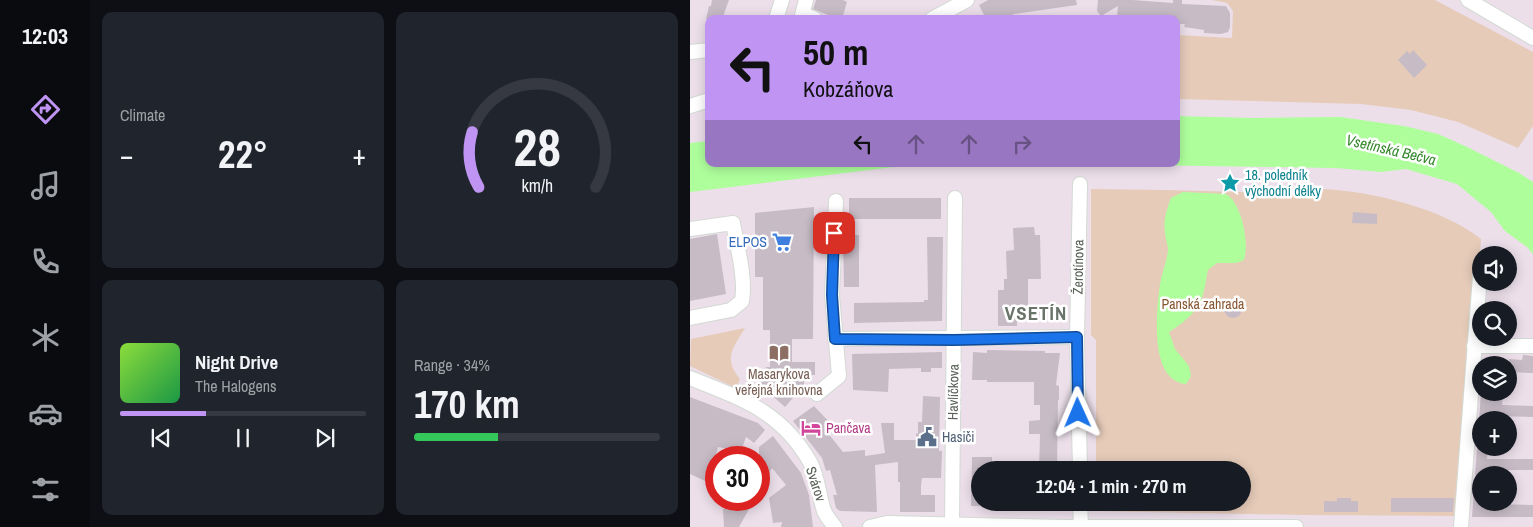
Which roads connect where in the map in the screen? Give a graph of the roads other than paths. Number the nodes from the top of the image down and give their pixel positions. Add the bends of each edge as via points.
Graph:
1 (782, 0) edge
2 (806, 0) edge
3 (967, 0) edge
4 (1468, 0) edge
5 (777, 15) edge
6 (806, 15) edge
7 (939, 15) edge
8 (1533, 38) edge
9 (705, 50) edge
10 (690, 52) edge
11 (705, 101) edge
12 (690, 106) edge
13 (1080, 184) dead end
14 (955, 198) dead end
15 (836, 201) dead end
16 (690, 229) edge
17 (690, 318) edge
18 (1077, 337) junction
19 (835, 339) junction
20 (954, 340) junction
21 (1474, 346) edge
22 (1517, 346) edge
23 (1533, 346) edge
24 (690, 378) edge
25 (817, 394) dead end
26 (1080, 461) edge
27 (1080, 511) edge
28 (952, 525) junction
29 (835, 527) edge
30 (870, 527) edge
31 (1081, 527) edge
32 (1278, 527) edge
33 (1296, 527) edge
34 (1461, 527) edge

1 - 5 street
2 - 6 street
3 - 7 street
4 - 8 street
9 - 10 street
11 - 12 street
13 - 18 street, Žerotínova
14 - 20 street, Havlíčkova
15 - 19 street via 832,295
16 - 17 street via 733,223 743,283 742,301 731,310
18 - 20 street
18 - 26 street, Žerotínova
19 - 20 street
19 - 25 street via 839,376
20 - 28 street, Havlíčkova
21 - 34 street
22 - 23 street
24 - 29 street, Svárov via 746,400 775,419 811,464 825,513
27 - 31 street
28 - 30 street via 887,523
28 - 31 street
31 - 32 street
32 - 33 street

